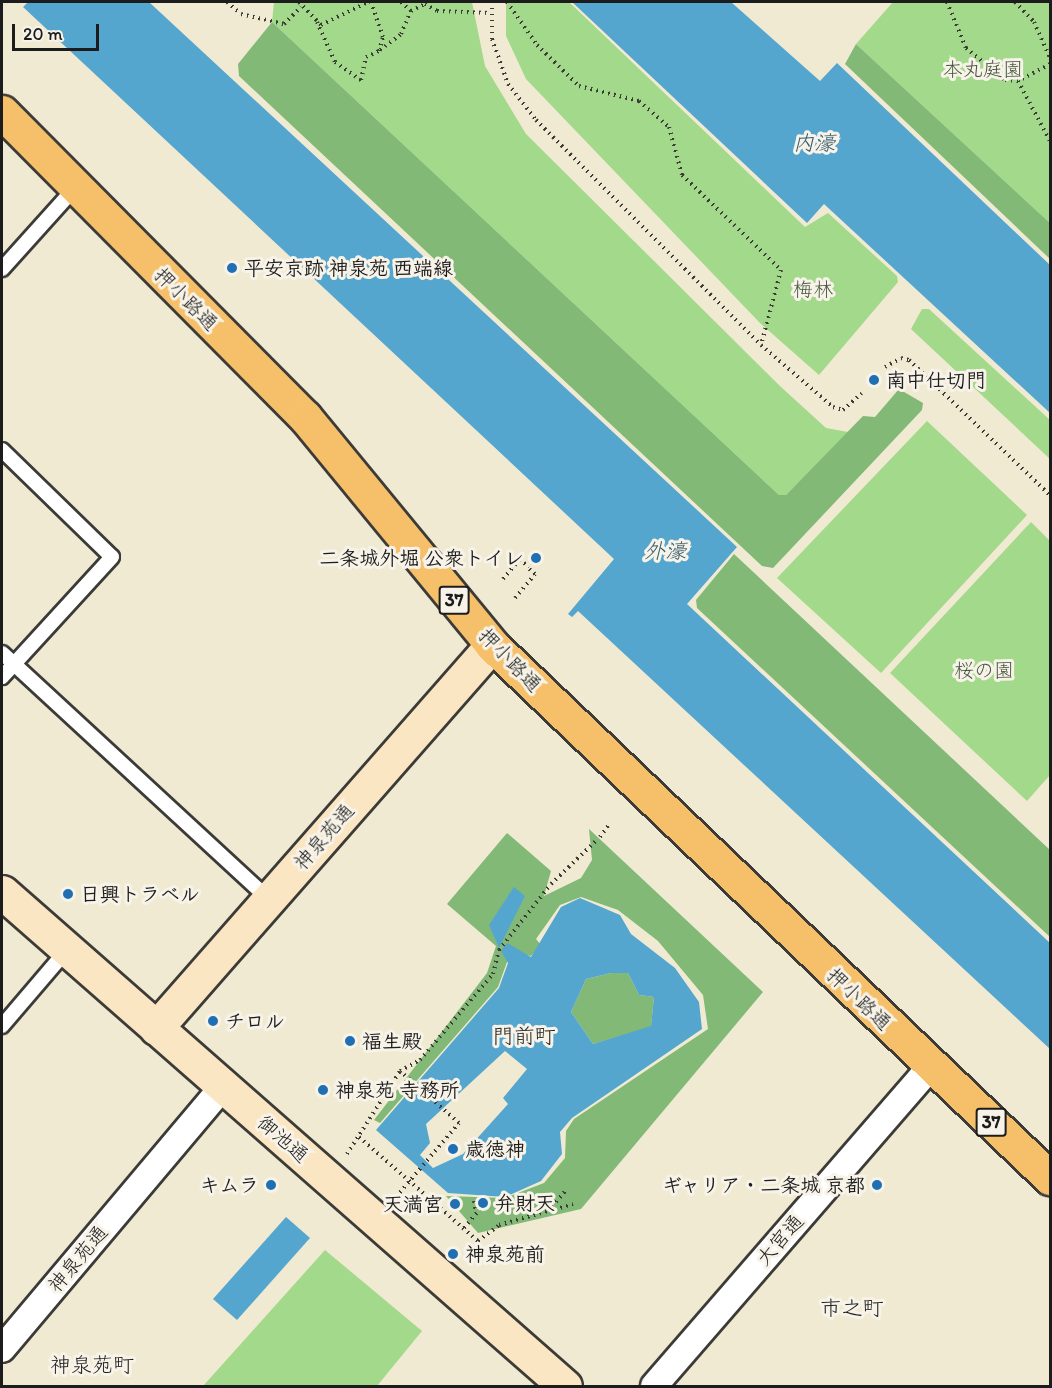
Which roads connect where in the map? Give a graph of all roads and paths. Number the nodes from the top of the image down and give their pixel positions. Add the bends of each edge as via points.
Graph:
1 (227, 2) edge
2 (299, 2) edge
3 (370, 2) edge
4 (401, 2) edge
5 (492, 2) edge
6 (507, 2) edge
7 (947, 2) edge
8 (1015, 2) edge
9 (429, 4) edge
10 (302, 7) junction
11 (411, 11) junction
12 (490, 13) junction
13 (317, 22) junction
14 (379, 51) junction
15 (1050, 58) edge
16 (1050, 64) edge
17 (1018, 81) junction
18 (2, 112) edge
19 (1050, 141) edge
20 (75, 188) junction
21 (2, 269) edge
22 (761, 345) junction
23 (885, 367) dead end
24 (862, 393) dead end
25 (2, 450) edge
26 (1050, 495) edge
27 (503, 579) dead end
28 (515, 598) dead end
29 (492, 645) junction
30 (2, 653) edge
31 (13, 664) junction
32 (2, 677) edge
33 (608, 826) dead end
34 (2, 892) edge
35 (269, 898) junction
36 (67, 950) junction
37 (2, 1026) edge
38 (156, 1028) junction
39 (931, 1066) junction
40 (400, 1071) junction
41 (223, 1087) junction
42 (359, 1137) junction
43 (345, 1157) dead end
44 (1050, 1178) edge
45 (409, 1181) junction
46 (567, 1189) dead end
47 (393, 1199) dead end
48 (474, 1201) dead end
49 (573, 1204) dead end
50 (548, 1211) junction
51 (464, 1228) junction
52 (2, 1349) edge
53 (565, 1386) edge
54 (654, 1386) edge

1 - 10 path via 242,14 284,24
2 - 10 path
3 - 13 path via 331,21
3 - 14 path via 383,37
4 - 11 path
5 - 12 path
6 - 22 path via 537,45 579,86 639,101 669,127 682,175 781,270
7 - 17 path via 966,48 990,70
8 - 15 path via 1040,32
9 - 11 path
9 - 12 path
10 - 13 path
11 - 14 path via 401,34
12 - 22 path via 492,39 508,84 536,120
13 - 14 path via 335,62 348,75 361,80 366,57
16 - 17 path
17 - 19 path
18 - 20 main road, 押小路通 / 37
20 - 21 lane
20 - 29 main road, 押小路通 / 37 via 305,417
22 - 24 path via 833,407 843,410
23 - 26 path via 901,358 909,360
25 - 31 lane via 112,557
27 - 28 path via 519,560 535,574
29 - 35 street, 神泉苑通
29 - 39 main road, 押小路通 / 37
30 - 31 lane
31 - 32 lane
31 - 35 lane
33 - 40 path via 551,884 499,950 493,974 420,1060
34 - 36 street, 御池通
35 - 38 street, 神泉苑通
36 - 37 lane
36 - 38 street, 御池通
38 - 41 street, 御池通
39 - 44 main road, 押小路通 / 37
39 - 54 street, 大宮通
40 - 42 path
40 - 45 path via 459,1123
41 - 52 street, 神泉苑通
41 - 53 street, 御池通
42 - 43 path
42 - 45 path
45 - 47 path
45 - 51 path
46 - 50 path
48 - 51 path via 478,1211
49 - 50 path
50 - 51 path via 499,1225 478,1241

